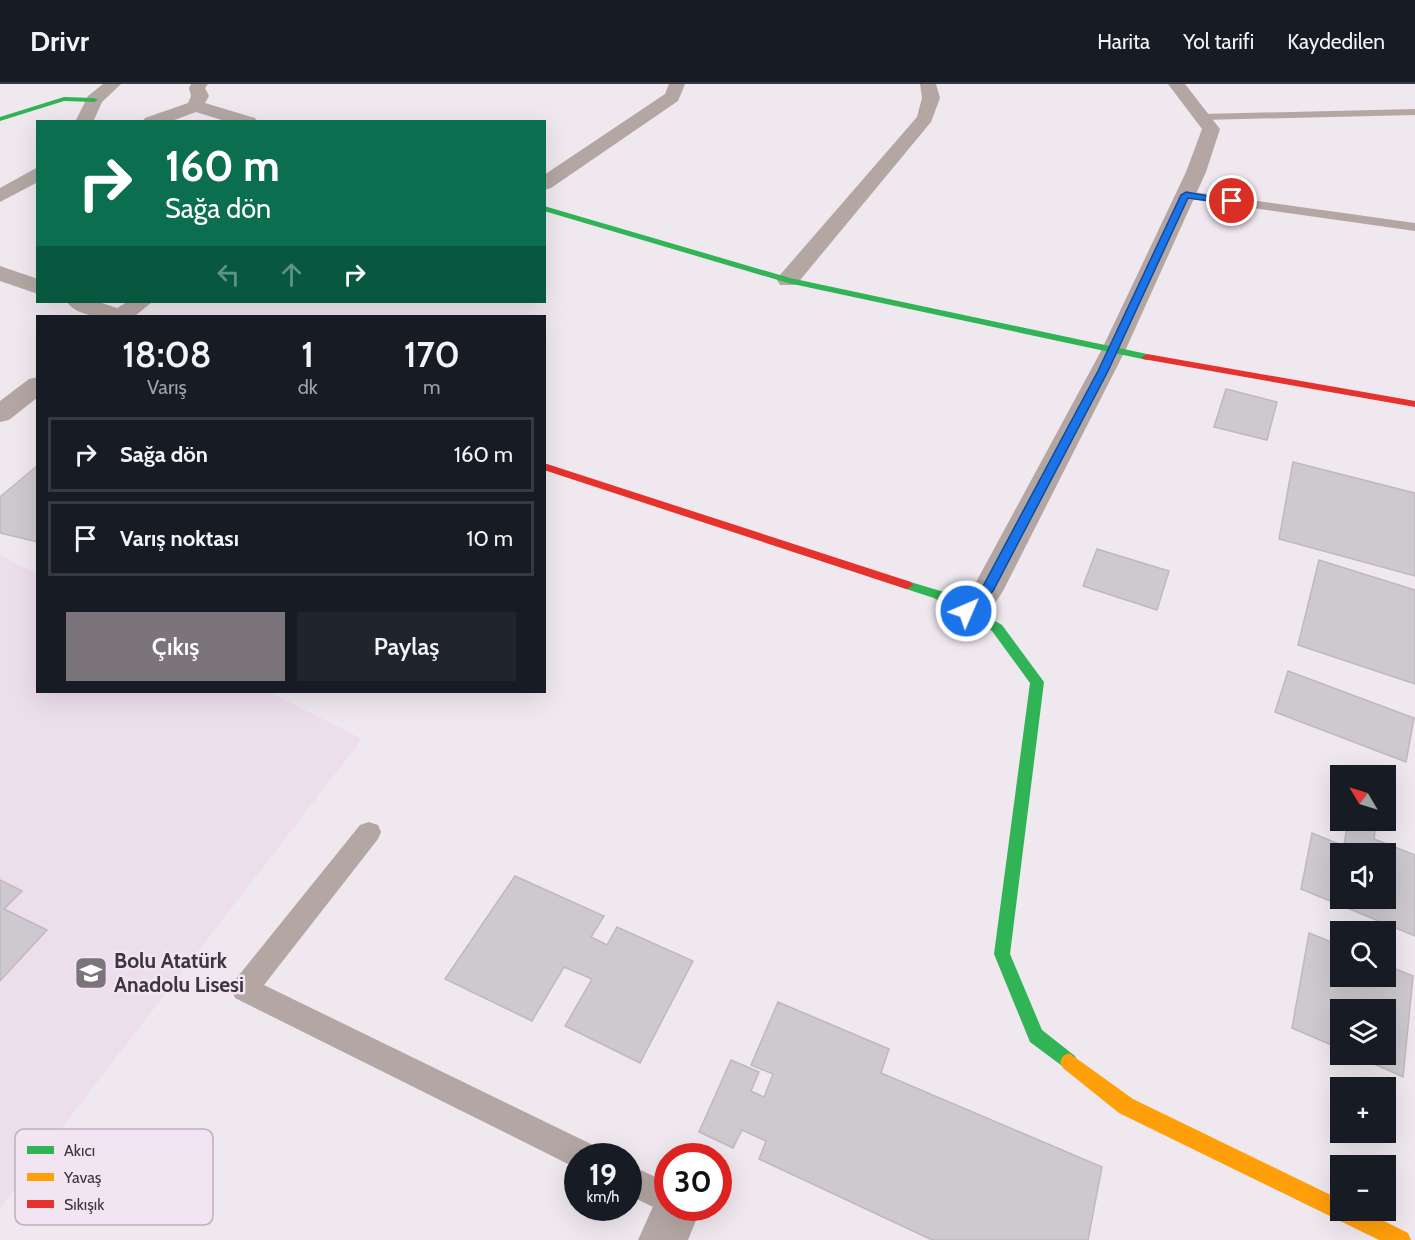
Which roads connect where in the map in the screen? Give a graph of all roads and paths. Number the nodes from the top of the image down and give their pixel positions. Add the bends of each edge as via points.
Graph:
1 (113, 84) edge
2 (200, 84) edge
3 (677, 84) edge
4 (928, 84) edge
5 (1176, 84) edge
6 (94, 100) junction
7 (195, 106) junction
8 (1415, 112) edge
9 (1202, 117) junction
10 (0, 119) edge
11 (85, 120) edge
12 (156, 120) edge
13 (242, 120) edge
14 (36, 174) edge
15 (546, 183) edge
16 (1186, 195) junction
17 (0, 196) edge
18 (546, 209) edge
19 (1415, 227) edge
20 (0, 273) edge
21 (788, 280) junction
22 (36, 286) edge
23 (81, 303) edge
24 (140, 303) edge
25 (117, 315) edge
26 (122, 315) edge
27 (1113, 351) junction
28 (36, 386) edge
29 (1415, 404) edge
30 (0, 414) edge
31 (546, 467) edge
32 (966, 611) junction
33 (369, 832) dead end
34 (564, 1147) edge
35 (671, 1221) edge
36 (663, 1240) edge
37 (1401, 1240) edge

1 - 6 street
2 - 7 street
3 - 15 street via 672,97
4 - 21 street via 931,98 925,118
5 - 9 street
6 - 10 street via 64,99
6 - 11 street
7 - 12 street
7 - 13 street
8 - 9 lane
9 - 16 street via 1211,129
14 - 17 street
16 - 19 lane
16 - 27 street
18 - 21 street
20 - 22 street
21 - 27 street
23 - 25 street
24 - 26 street
27 - 29 street
27 - 32 street via 987,591
28 - 30 street
31 - 32 street via 939,595
32 - 37 street via 997,628 1037,682 1002,954 1036,1036 1126,1106
33 - 34 lane via 244,990
35 - 36 street

